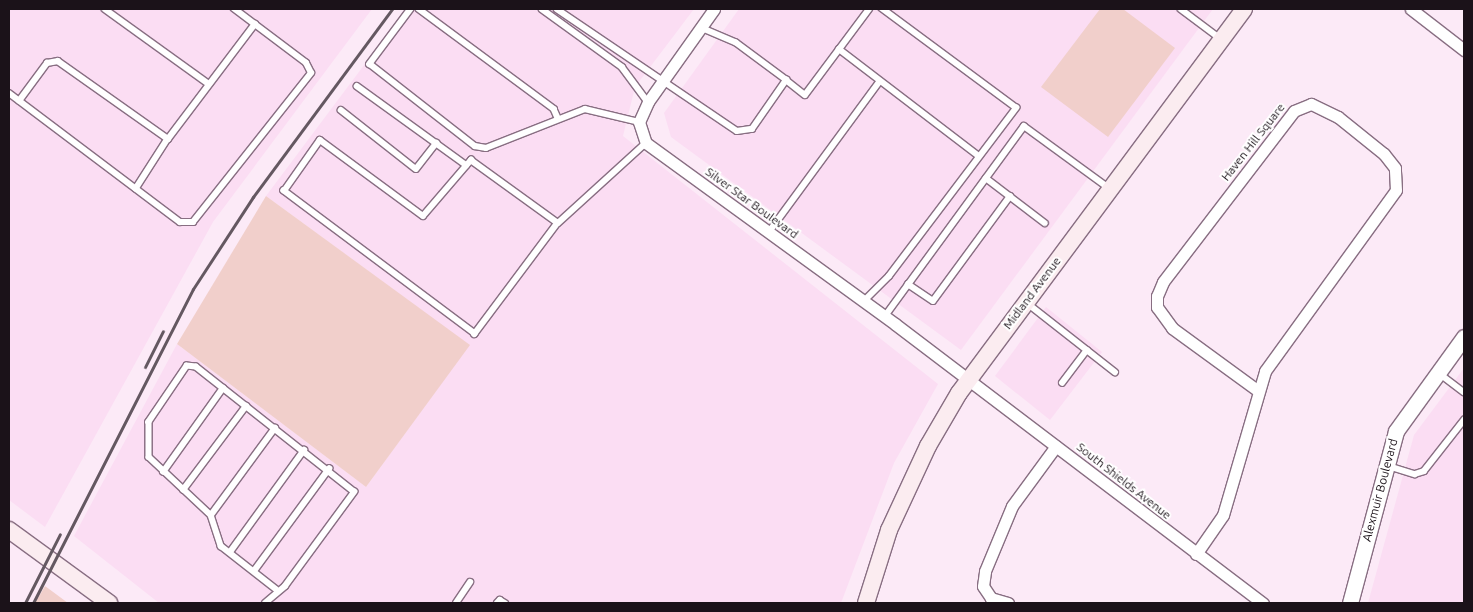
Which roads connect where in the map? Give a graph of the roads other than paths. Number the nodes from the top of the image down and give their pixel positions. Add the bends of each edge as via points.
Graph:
1 (105, 9) edge
2 (234, 9) edge
3 (411, 9) edge
4 (419, 9) edge
5 (542, 9) edge
6 (557, 9) edge
7 (869, 9) edge
8 (882, 9) edge
9 (1181, 9) edge
10 (1244, 9) edge
11 (1410, 9) edge
12 (711, 10) edge
13 (255, 24) junction
14 (700, 28) junction
15 (1221, 39) junction
16 (839, 49) junction
17 (1464, 50) edge
18 (665, 79) junction
19 (786, 80) junction
20 (880, 81) junction
21 (209, 84) junction
22 (356, 86) dead end
23 (9, 93) edge
24 (19, 101) junction
25 (648, 102) junction
26 (341, 110) dead end
27 (558, 118) junction
28 (639, 122) junction
29 (168, 139) junction
30 (646, 143) junction
31 (436, 144) junction
32 (979, 156) junction
33 (466, 165) junction
34 (986, 178) junction
35 (136, 189) junction
36 (1110, 189) junction
37 (1010, 196) junction
38 (558, 223) junction
39 (1045, 223) dead end
40 (770, 232) junction
41 (908, 284) junction
42 (864, 301) junction
43 (1025, 302) junction
44 (884, 316) junction
45 (1464, 337) edge
46 (1087, 350) junction
47 (1115, 372) dead end
48 (1438, 372) junction
49 (968, 380) junction
50 (1062, 383) dead end
51 (223, 388) junction
52 (1257, 390) junction
53 (1464, 392) edge
54 (246, 406) junction
55 (1464, 420) edge
56 (275, 428) junction
57 (1056, 446) junction
58 (304, 450) junction
59 (1385, 465) junction
60 (329, 469) junction
61 (163, 472) junction
62 (183, 490) junction
63 (211, 515) junction
64 (9, 530) edge
65 (230, 552) junction
66 (1196, 554) junction
67 (254, 571) junction
68 (470, 582) dead end
69 (276, 589) junction
70 (109, 603) edge
71 (265, 603) edge
72 (456, 603) edge
73 (497, 603) edge
74 (505, 603) edge
75 (866, 603) edge
76 (1008, 603) edge
77 (1263, 603) edge
78 (1350, 603) edge

1 - 21 lane
2 - 13 lane
3 - 27 lane via 370,64 475,146 486,148
4 - 27 lane via 554,109
5 - 25 lane via 622,67
6 - 18 lane via 648,72
7 - 16 lane
8 - 32 lane via 1016,108
9 - 15 lane
10 - 15 main road, Midland Avenue
11 - 17 street
12 - 14 street
13 - 21 lane
13 - 35 lane via 306,63 309,79 193,222 180,222
14 - 18 street
14 - 19 lane via 736,43
15 - 36 main road, Midland Avenue
16 - 19 lane via 805,95
16 - 20 lane
18 - 19 lane via 744,132 752,129
18 - 25 street
20 - 32 lane
20 - 40 lane
21 - 29 lane
22 - 31 lane
23 - 24 lane
24 - 29 lane via 46,63 58,61
24 - 35 lane
25 - 28 street
26 - 31 lane via 416,169
27 - 28 lane via 596,108
28 - 30 street
29 - 35 lane
30 - 38 lane
30 - 40 street, Silver Star Boulevard
31 - 33 lane
32 - 42 lane via 889,276
33 - 38 lane via 471,160
33 - 38 lane via 423,216 320,140 284,191 474,334
34 - 36 lane via 1024,126
34 - 37 lane
34 - 41 lane
36 - 43 main road, Midland Avenue
37 - 39 lane
37 - 41 lane via 933,301
40 - 42 street, Silver Star Boulevard
41 - 44 lane
42 - 44 street, Silver Star Boulevard
43 - 46 lane
43 - 49 main road, Midland Avenue
44 - 49 street, Silver Star Boulevard
45 - 48 street, Alexmuir Boulevard
46 - 47 lane
46 - 50 lane
48 - 53 lane
48 - 59 street, Alexmuir Boulevard via 1396,431
49 - 57 street, South Shields Avenue
49 - 75 main road, Midland Avenue via 928,446 889,530
51 - 54 lane
51 - 61 lane
51 - 61 lane via 196,367 183,369 149,422 147,451
52 - 52 street, Haven Hill Square via 1273,357 1391,200 1398,180 1384,154 1338,117 1311,104 1294,111 1163,282 1158,296 1157,307 1172,328
52 - 66 street, Haven Hill Square via 1224,516
54 - 56 lane
54 - 62 lane
55 - 59 lane via 1424,471 1415,474
56 - 58 lane
56 - 63 lane
57 - 66 street, South Shields Avenue
57 - 76 street via 1012,506 985,571 983,586 991,598
58 - 60 lane
58 - 65 lane
59 - 78 street, Alexmuir Boulevard
60 - 67 lane
60 - 69 lane via 352,486 353,496 284,586
61 - 62 lane
62 - 63 lane
63 - 65 lane via 216,538
64 - 70 main road
65 - 67 lane
66 - 77 street, South Shields Avenue
67 - 69 lane
68 - 72 lane
69 - 71 lane
73 - 74 lane via 500,600

